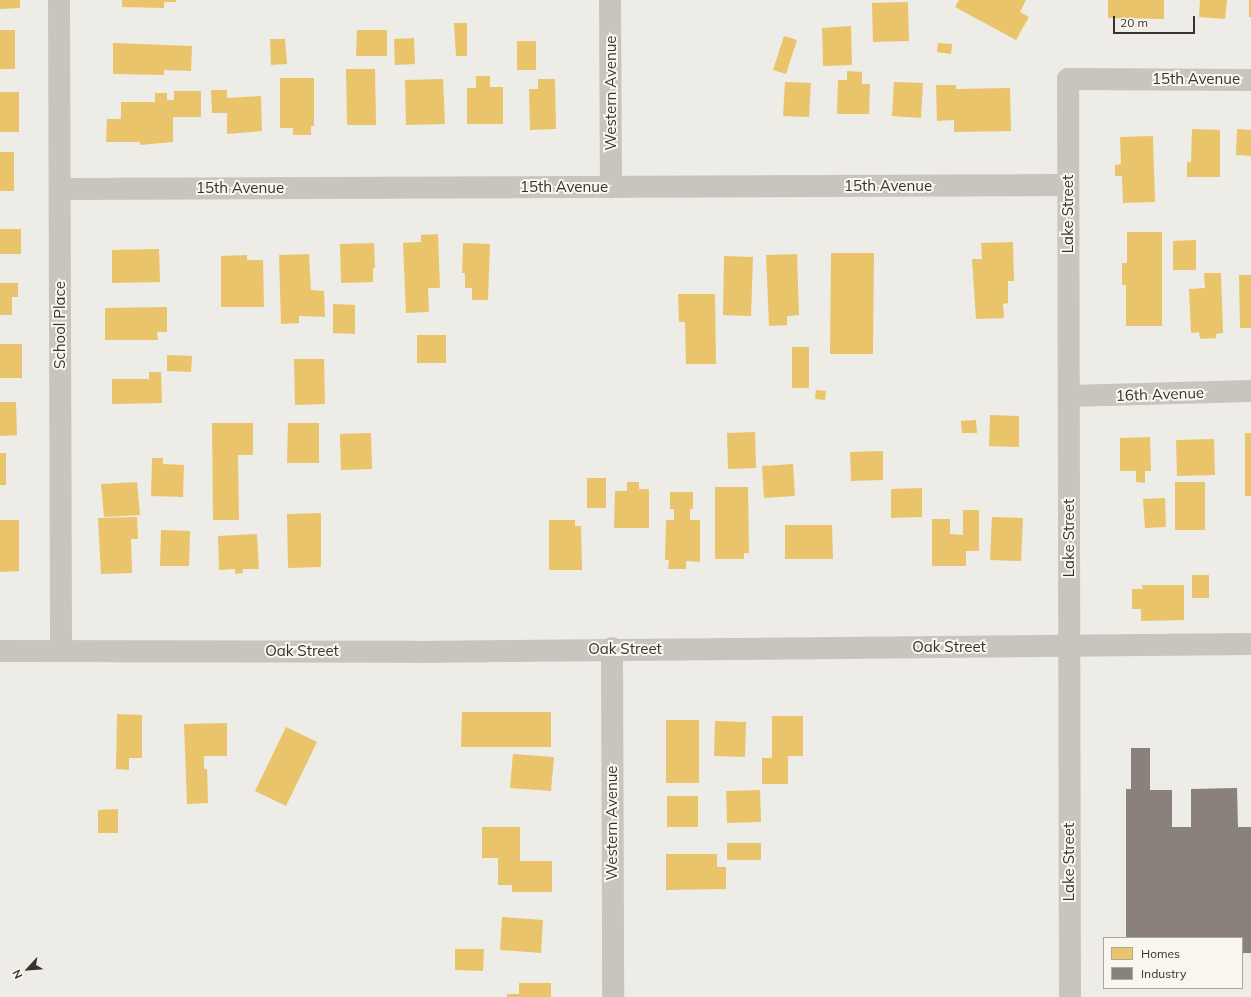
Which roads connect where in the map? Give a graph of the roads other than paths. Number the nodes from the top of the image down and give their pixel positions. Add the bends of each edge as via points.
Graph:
1 (59, 0) edge
2 (610, 0) edge
3 (1068, 79) joint
4 (1251, 80) edge
5 (1068, 185) junction
6 (611, 187) junction
7 (60, 189) junction
8 (1251, 391) edge
9 (1069, 396) junction
10 (1251, 644) edge
11 (1069, 647) junction
12 (612, 648) junction
13 (61, 650) junction
14 (0, 651) edge
15 (613, 997) edge
16 (1070, 997) edge

1 - 7 street, School Place
2 - 6 street, Western Avenue
3 - 4 street, 15th Avenue
3 - 5 street, Lake Street
5 - 6 street, 15th Avenue
5 - 9 street, Lake Street
6 - 7 street, 15th Avenue
7 - 13 street, School Place
8 - 9 street, 16th Avenue
9 - 11 street, Lake Street
10 - 11 street, Oak Street
11 - 12 street, Oak Street
11 - 16 street, Lake Street
12 - 13 street, Oak Street via 415,652
12 - 15 street, Western Avenue
13 - 14 street, Oak Street

